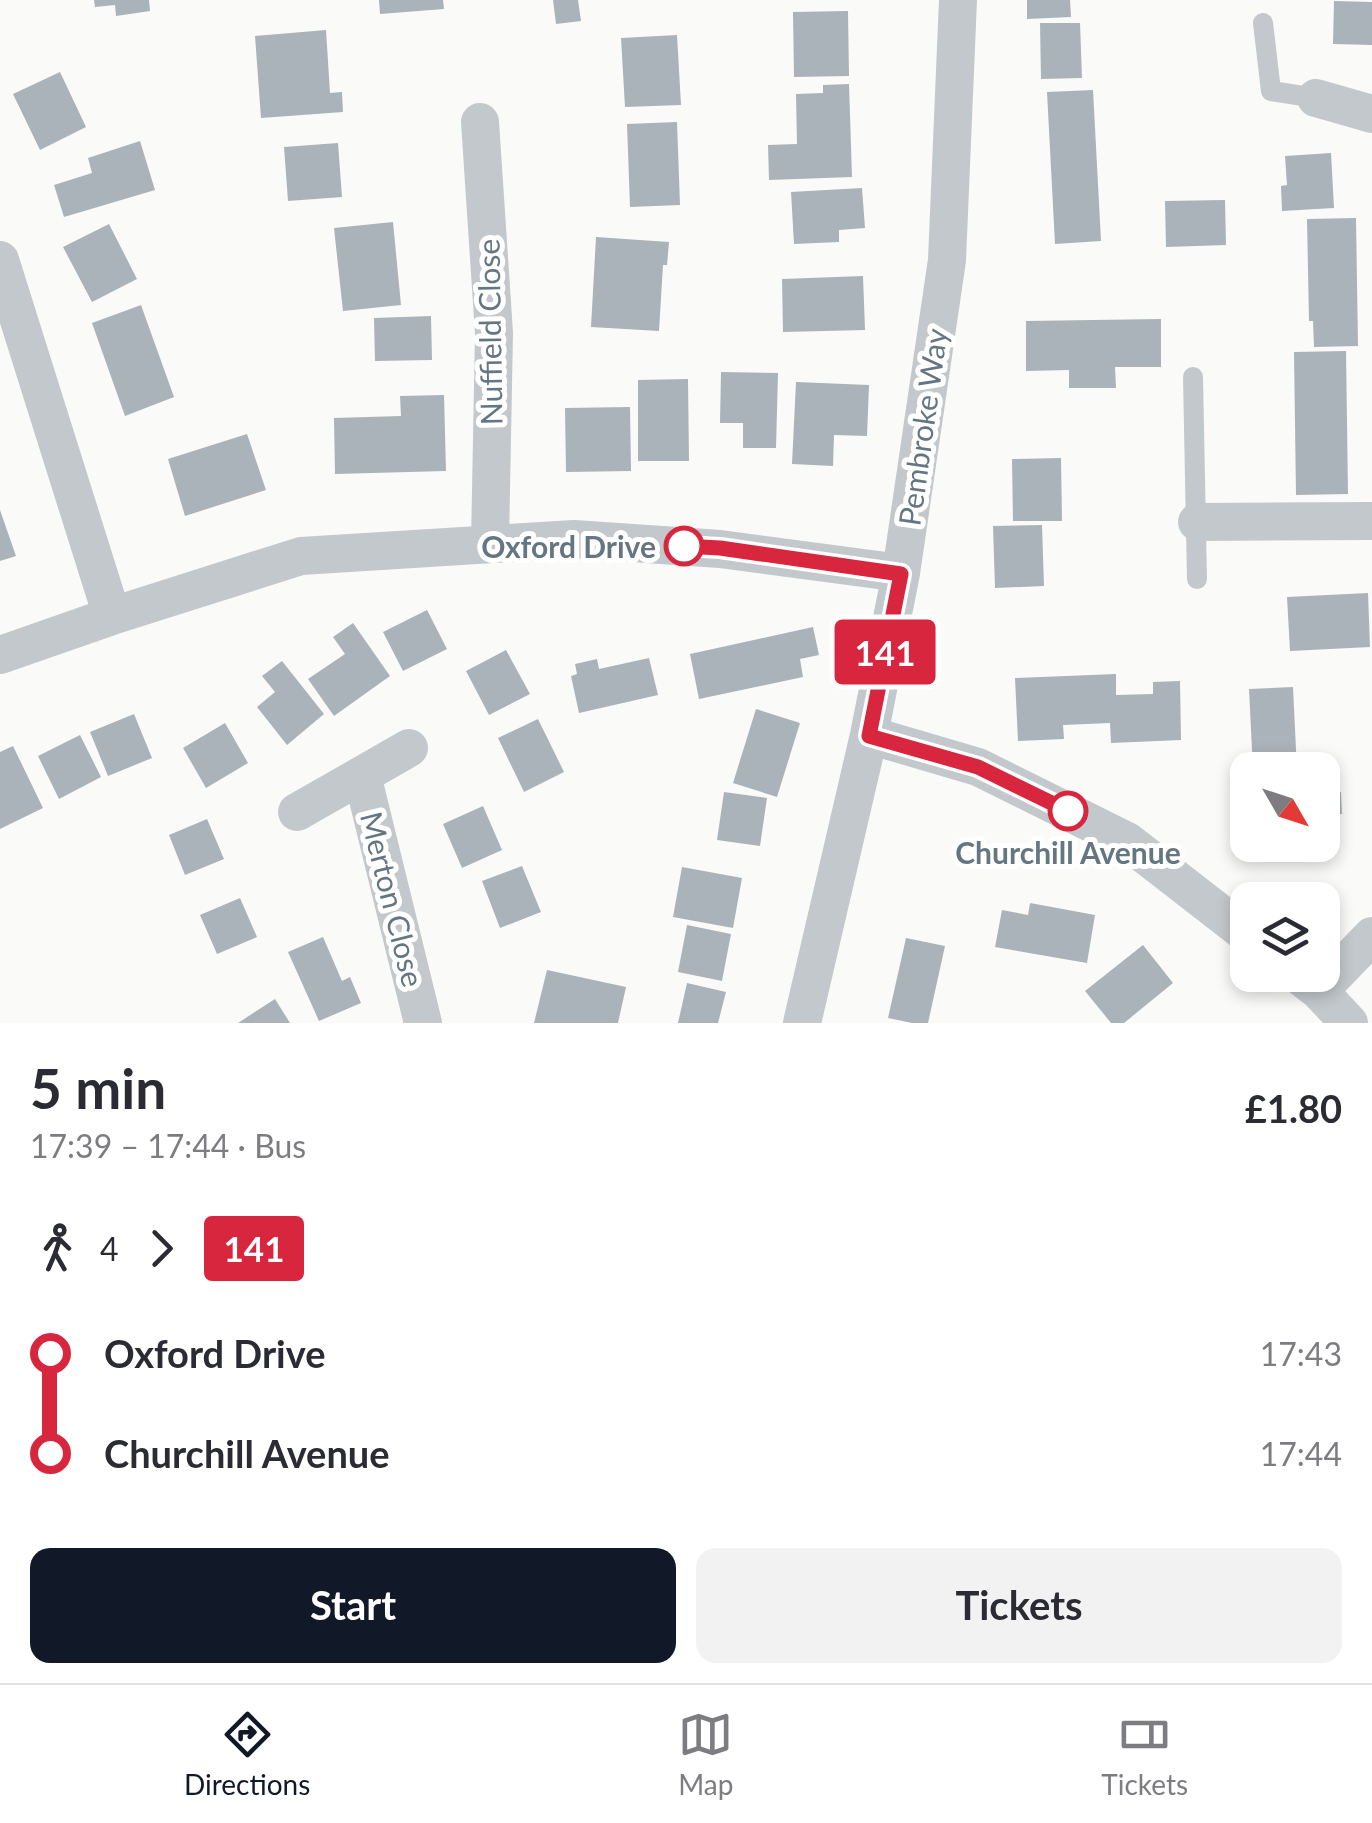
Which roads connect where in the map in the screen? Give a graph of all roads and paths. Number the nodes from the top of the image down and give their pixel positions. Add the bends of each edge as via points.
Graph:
1 (958, 0) edge
2 (1263, 23) dead end
3 (1316, 98) joint
4 (1372, 114) edge
5 (480, 122) dead end
6 (0, 260) edge
7 (1193, 377) dead end
8 (1198, 522) junction
9 (1372, 522) edge
10 (490, 543) junction
11 (901, 574) junction
12 (1197, 579) dead end
13 (112, 616) junction
14 (0, 656) edge
15 (869, 736) junction
16 (410, 748) dead end
17 (362, 775) junction
18 (297, 812) dead end
19 (1230, 921) edge
20 (1372, 936) edge
21 (1340, 960) edge
22 (1318, 992) edge
23 (423, 1023) edge
24 (802, 1023) edge
25 (1349, 1023) edge

1 - 11 street, Pembroke Way via 946,260
2 - 3 lane via 1271,92
3 - 4 street
5 - 10 street, Nuffield Close via 494,333
6 - 13 street
7 - 8 lane
8 - 9 street
8 - 12 lane
10 - 11 street via 574,539 720,548
10 - 13 street via 300,556
11 - 15 street, Pembroke Way
13 - 14 street
15 - 19 street via 978,767 1128,841
15 - 24 street, Pembroke Way
16 - 17 street, Merton Close
17 - 18 street, Merton Close
17 - 23 street, Merton Close
20 - 21 street
22 - 25 street

